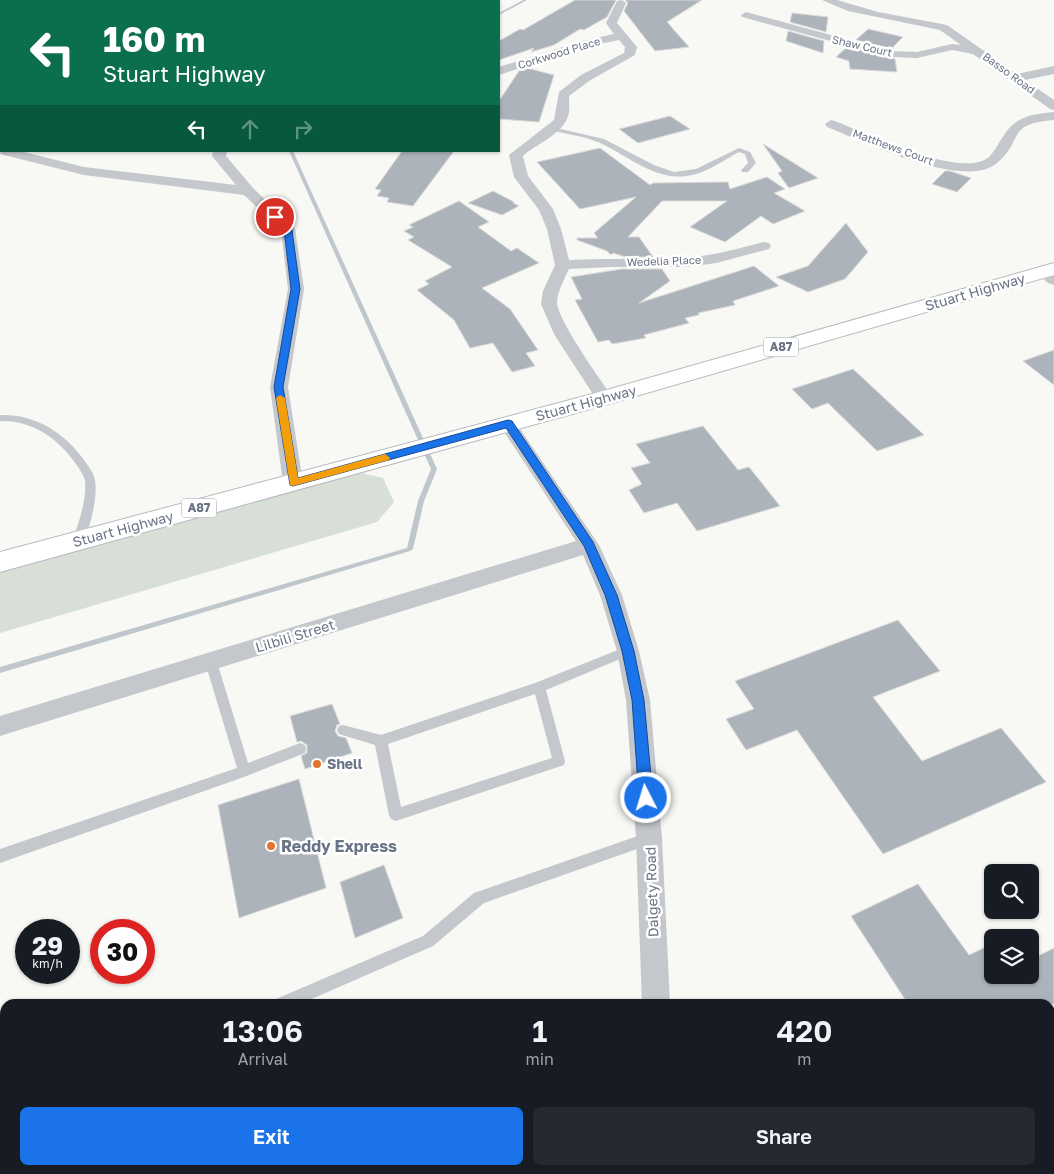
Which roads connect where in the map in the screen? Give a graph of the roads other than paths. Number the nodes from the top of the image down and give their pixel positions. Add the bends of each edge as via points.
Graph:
1 (827, 0) edge
2 (622, 8) dead end
3 (746, 15) dead end
4 (620, 36) junction
5 (980, 52) junction
6 (1054, 70) edge
7 (500, 71) edge
8 (1015, 78) junction
9 (1054, 106) edge
10 (1054, 116) edge
11 (831, 124) dead end
12 (552, 129) junction
13 (5, 152) edge
14 (220, 154) edge
15 (745, 170) dead end
16 (248, 191) junction
17 (764, 246) dead end
18 (563, 265) junction
19 (1050, 274) edge
20 (604, 398) junction
21 (0, 418) edge
22 (508, 424) junction
23 (293, 483) junction
24 (78, 541) junction
25 (589, 545) junction
26 (0, 562) edge
27 (628, 651) junction
28 (211, 662) junction
29 (538, 687) junction
30 (0, 726) edge
31 (343, 730) dead end
32 (381, 741) junction
33 (300, 749) dead end
34 (244, 771) junction
35 (650, 838) junction
36 (0, 856) edge
37 (293, 999) edge
38 (656, 999) edge

1 - 5 street, Basso Road via 869,13 943,27
2 - 4 street via 611,23
3 - 5 street, Shaw Court via 890,54 917,55 952,47
4 - 7 street, Corkwood Place via 586,43
4 - 12 street via 631,48 629,55 586,78 563,95 561,118
5 - 8 street, Basso Road
6 - 8 street
8 - 9 street, Basso Road
10 - 11 street, Matthews Court via 1019,124 999,155 986,165 958,168 927,162
12 - 15 lane via 590,136 660,172 675,175 697,171 739,150 748,153 752,163
12 - 18 street via 516,155 520,177 546,209
13 - 16 street via 84,171
14 - 16 street
16 - 23 street via 288,230 296,289 279,387
17 - 18 street, Wedelia Place via 689,262
18 - 20 street via 549,304 562,334
19 - 20 highway, Stuart Highway / A87
20 - 22 highway, Stuart Highway / A87
21 - 24 lane via 9,417 47,428 74,451 90,479 91,497
22 - 23 highway, Stuart Highway / A87
22 - 25 street, Dalgety Road
23 - 24 highway, Stuart Highway / A87
24 - 26 highway, Stuart Highway / A87
25 - 27 street, Dalgety Road via 611,595
25 - 28 street, Lilbili Street
27 - 29 lane
27 - 35 street, Dalgety Road via 638,700
28 - 30 street, Lilbili Street
28 - 34 lane
29 - 32 lane
29 - 32 lane via 559,761 396,815
31 - 32 lane
33 - 34 lane
34 - 36 lane
35 - 37 lane via 479,898 428,941
35 - 38 street, Dalgety Road

